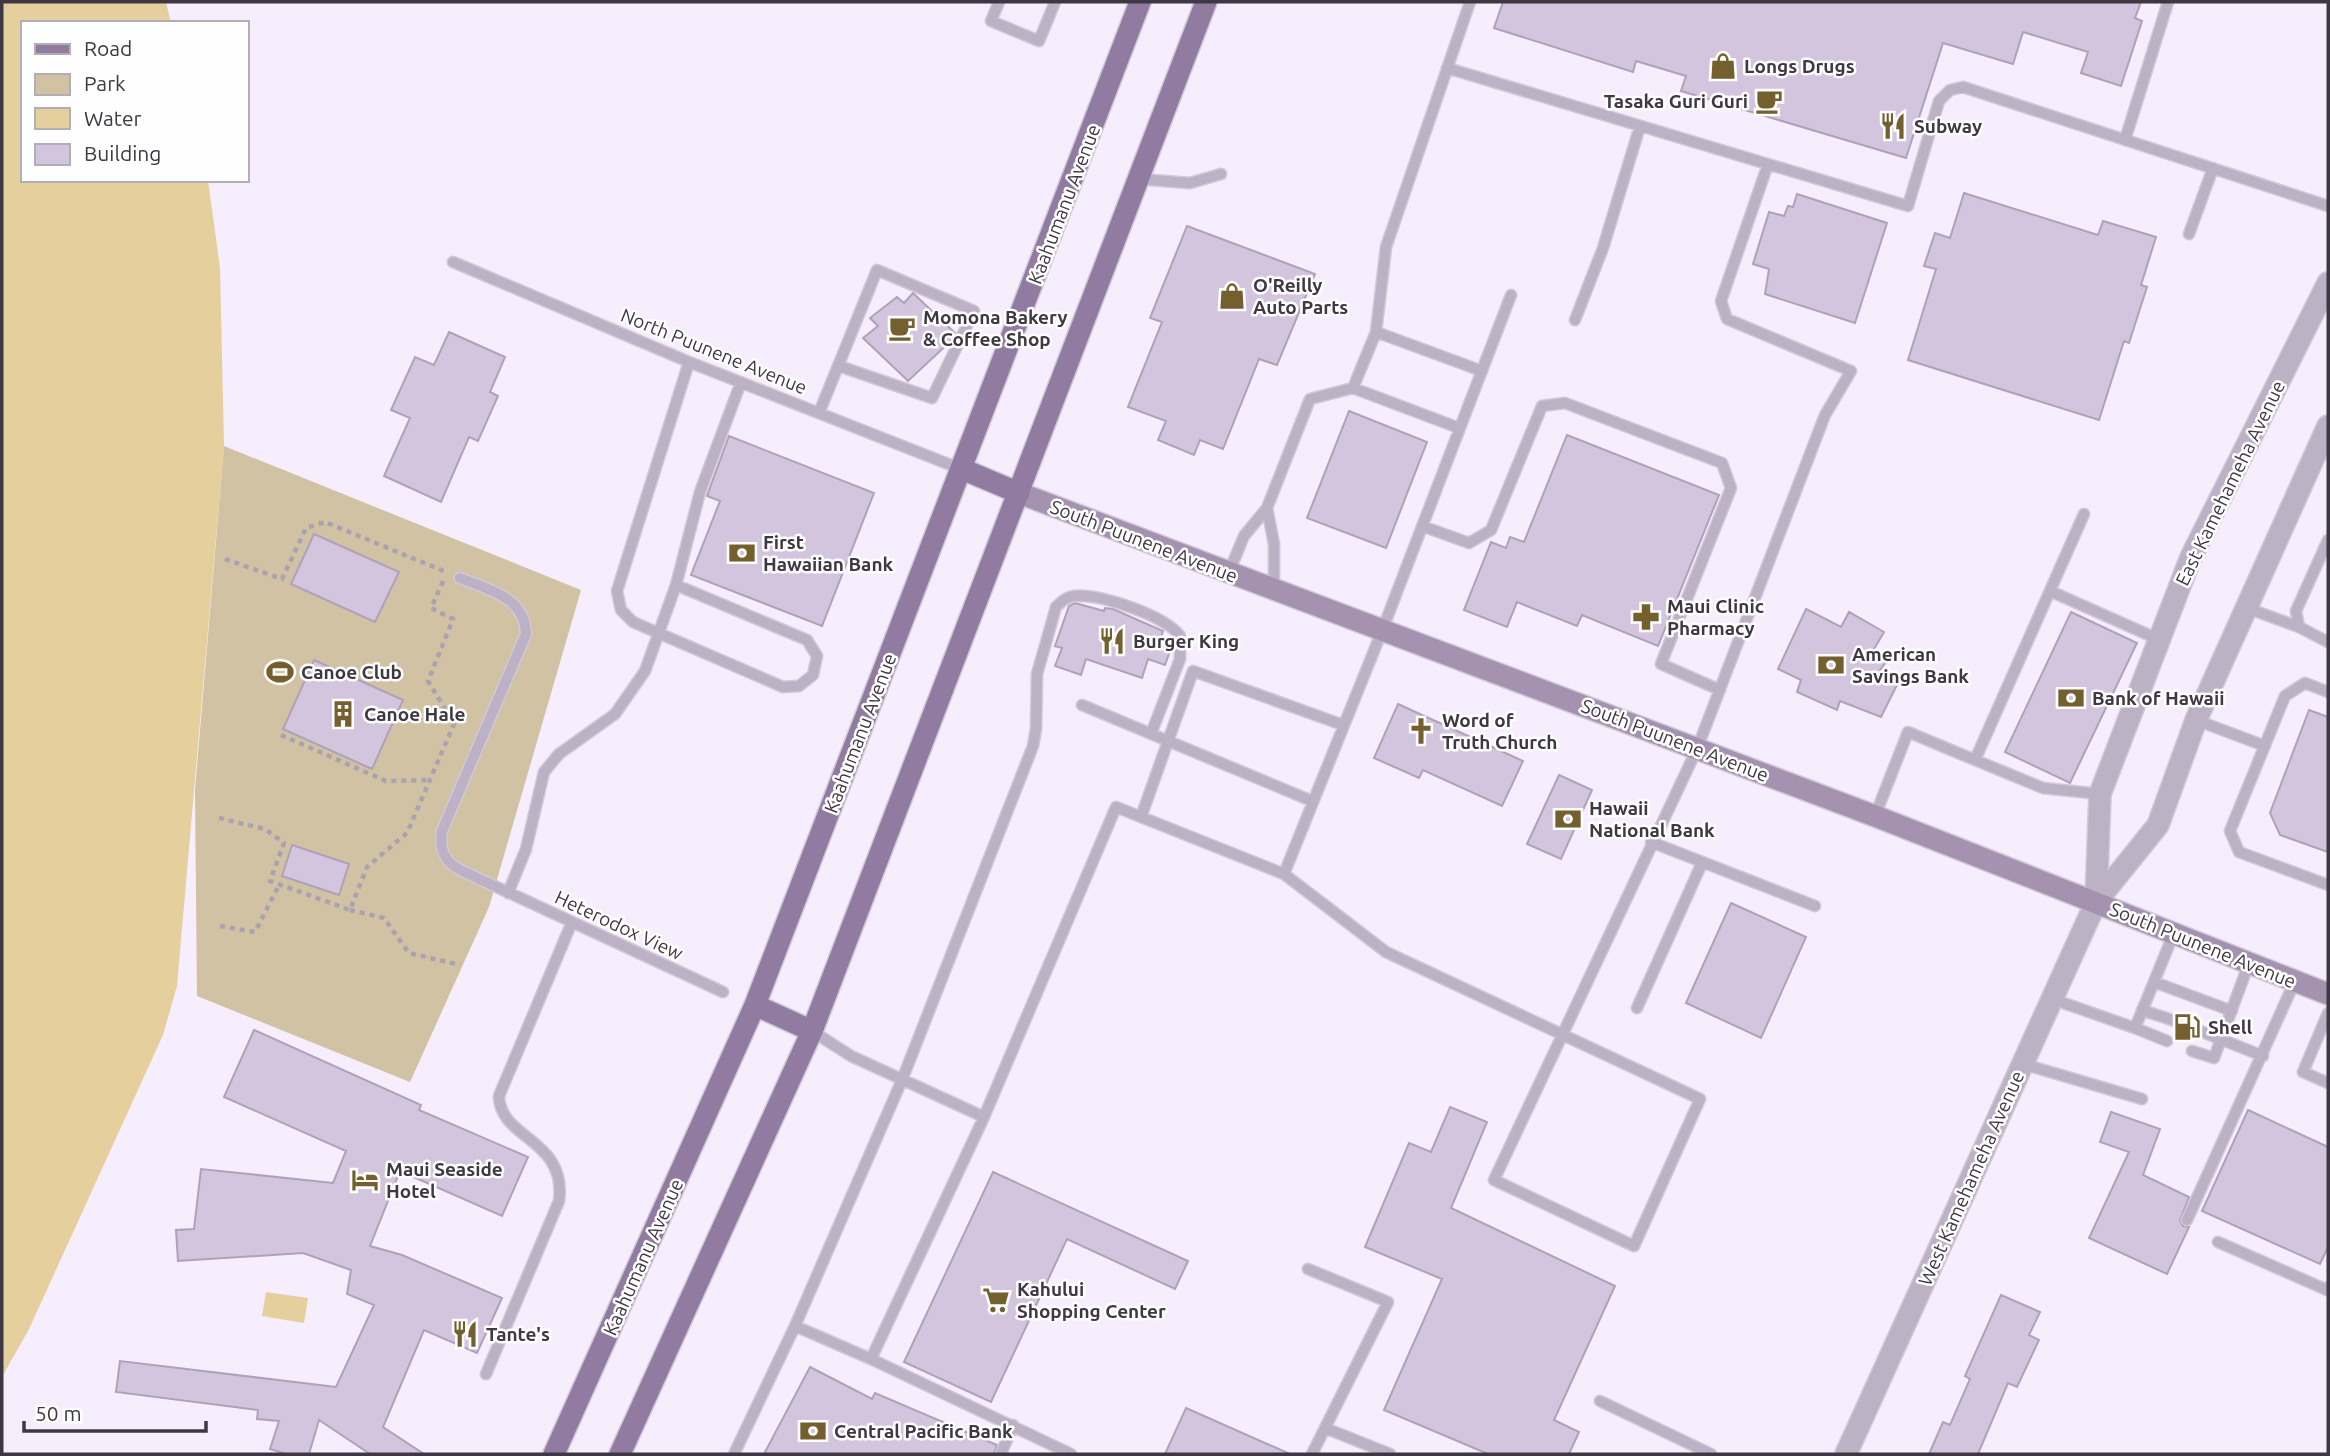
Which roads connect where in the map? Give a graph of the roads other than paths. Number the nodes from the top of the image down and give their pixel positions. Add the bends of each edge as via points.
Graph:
1 (999, 2) edge
2 (1055, 2) edge
3 (1140, 2) edge
4 (1206, 2) edge
5 (1470, 2) edge
6 (2168, 2) edge
7 (1447, 68) junction
8 (1640, 126) junction
9 (2125, 140) junction
10 (1768, 164) junction
11 (2213, 167) junction
12 (1221, 174) dead end
13 (1138, 178) junction
14 (2328, 206) edge
15 (2189, 234) dead end
16 (453, 262) dead end
17 (2328, 284) edge
18 (1511, 295) dead end
19 (1576, 320) dead end
20 (1376, 332) junction
21 (689, 362) junction
22 (839, 366) junction
23 (1482, 371) junction
24 (741, 382) junction
25 (1353, 388) junction
26 (819, 413) junction
27 (2328, 426) edge
28 (1459, 428) junction
29 (2324, 449) edge
30 (962, 469) junction
31 (1019, 493) junction
32 (1267, 508) junction
33 (2084, 514) dead end
34 (1422, 526) junction
35 (2328, 540) edge
36 (1228, 573) junction
37 (460, 578) dead end
38 (676, 585) junction
39 (1274, 590) junction
40 (2050, 591) junction
41 (2247, 608) junction
42 (2299, 626) junction
43 (1382, 631) junction
44 (658, 632) junction
45 (2160, 640) junction
46 (2328, 642) edge
47 (1720, 690) junction
48 (2328, 692) edge
49 (1083, 705) dead end
50 (2196, 720) junction
51 (1343, 725) junction
52 (1151, 734) junction
53 (1168, 741) junction
54 (2265, 746) junction
55 (1697, 749) junction
56 (1975, 760) junction
57 (2100, 794) junction
58 (1312, 801) junction
59 (1875, 816) junction
60 (1141, 817) junction
61 (1651, 842) junction
62 (1702, 863) junction
63 (1284, 874) junction
64 (2328, 886) edge
65 (504, 891) junction
66 (2096, 902) junction
67 (1815, 906) dead end
68 (572, 922) junction
69 (2174, 933) junction
70 (2249, 963) junction
71 (2295, 981) junction
72 (2154, 982) junction
73 (723, 992) dead end
74 (2328, 994) edge
75 (2052, 998) junction
76 (755, 1005) junction
77 (1637, 1009) dead end
78 (2143, 1010) junction
79 (2232, 1011) junction
80 (2328, 1013) edge
81 (2175, 1021) dead end
82 (2135, 1028) junction
83 (812, 1031) junction
84 (2200, 1031) dead end
85 (1560, 1035) junction
86 (2222, 1039) junction
87 (2167, 1041) dead end
88 (2192, 1051) dead end
89 (2263, 1056) junction
90 (2022, 1064) junction
91 (902, 1080) junction
92 (2328, 1083) edge
93 (2142, 1099) dead end
94 (984, 1117) junction
95 (2187, 1220) dead end
96 (2217, 1242) dead end
97 (1308, 1269) dead end
98 (2328, 1287) edge
99 (795, 1326) junction
100 (871, 1359) junction
101 (486, 1374) dead end
102 (1600, 1401) dead end
103 (1013, 1425) junction
104 (1325, 1428) junction
105 (554, 1454) edge
106 (620, 1454) edge
107 (734, 1454) edge
108 (1001, 1454) edge
109 (1071, 1454) edge
110 (1312, 1454) edge
111 (1390, 1454) edge
112 (1711, 1454) edge
113 (1846, 1454) edge

1 - 2 lane via 991,21 1039,41
3 - 30 main road, Kaahumanu Avenue
4 - 13 main road
5 - 7 lane
6 - 9 lane
7 - 8 lane
7 - 20 lane via 1385,247
8 - 10 lane
8 - 19 lane
9 - 10 lane via 1960,87 1939,101 1908,206
9 - 11 lane
10 - 47 lane via 1721,302 1727,319 1851,371 1825,415
11 - 14 lane
11 - 15 lane
12 - 13 lane via 1190,183
13 - 31 main road
16 - 21 lane, North Puunene Avenue
17 - 45 street, East Kamehameha Avenue via 2192,557
18 - 23 lane
20 - 23 lane
20 - 25 lane
21 - 24 lane, North Puunene Avenue
21 - 44 lane via 617,591 626,616
22 - 22 lane via 877,270 974,311 932,398
22 - 26 lane
23 - 28 lane
24 - 26 lane, North Puunene Avenue
24 - 38 lane via 700,492
25 - 28 lane
25 - 32 lane via 1310,399
26 - 30 lane, North Puunene Avenue
27 - 29 street
28 - 34 lane
29 - 41 street
30 - 31 main road
30 - 76 main road, Kaahumanu Avenue
31 - 36 main road, South Puunene Avenue
31 - 83 main road
32 - 36 lane via 1244,536
32 - 39 lane via 1274,544
33 - 40 lane
34 - 43 lane
34 - 47 lane via 1469,543 1492,530 1542,406 1565,403 1722,463 1731,488 1661,664
35 - 42 lane via 2296,611
36 - 39 main road, South Puunene Avenue
37 - 65 lane, Heterodox View via 510,600 523,615 526,628 524,647 440,841 451,864
38 - 44 lane
38 - 44 lane via 807,640 816,653 816,669 804,684 783,687
39 - 43 main road, South Puunene Avenue
40 - 45 lane
40 - 56 lane
41 - 42 lane
41 - 50 street
42 - 46 lane
43 - 51 lane
43 - 55 main road, South Puunene Avenue
44 - 65 lane via 645,671 627,701 602,725 559,754 544,772 526,849
45 - 57 street, East Kamehameha Avenue
47 - 55 lane
48 - 54 lane via 2305,684 2285,696
49 - 52 lane
50 - 54 lane
50 - 66 street via 2158,825
51 - 53 lane via 1193,671
51 - 58 lane
52 - 53 lane
52 - 91 lane via 1181,659 1180,636 1164,620 1096,597 1072,596 1056,607 1037,674 1032,746
53 - 58 lane
53 - 60 lane
54 - 64 lane via 2230,831 2239,852
55 - 59 main road, South Puunene Avenue
55 - 61 lane
56 - 57 lane via 2042,788
56 - 59 lane via 1908,732
57 - 66 street, East Kamehameha Avenue
58 - 63 lane
59 - 66 main road, South Puunene Avenue
60 - 63 lane
60 - 94 lane via 1116,807
61 - 62 lane
61 - 85 lane
62 - 67 lane
62 - 77 lane
63 - 85 lane via 1386,951
65 - 68 lane, Heterodox View
66 - 69 main road, South Puunene Avenue
66 - 75 street, West Kamehameha Avenue
68 - 73 lane, Heterodox View
68 - 101 lane via 499,1096 506,1117 552,1158 559,1174 559,1201
69 - 70 main road, South Puunene Avenue
69 - 72 lane
70 - 71 main road, South Puunene Avenue
70 - 79 lane
71 - 74 main road, South Puunene Avenue
71 - 89 lane
72 - 78 lane
72 - 79 lane
75 - 82 lane
75 - 90 street, West Kamehameha Avenue
76 - 83 main road
76 - 105 main road, Kaahumanu Avenue
78 - 81 lane
78 - 82 lane
79 - 86 lane
80 - 92 lane via 2303,1072
82 - 87 lane
83 - 91 lane
83 - 106 main road
84 - 86 lane
85 - 85 lane via 1700,1099 1634,1246 1494,1180
86 - 88 lane via 2214,1058
86 - 89 lane
89 - 95 lane
90 - 93 lane
90 - 113 street, West Kamehameha Avenue
91 - 94 lane
91 - 99 lane
94 - 100 lane
96 - 98 lane
97 - 104 lane via 1388,1302
99 - 100 lane
99 - 107 lane
100 - 103 lane
102 - 112 lane
103 - 108 lane
103 - 109 lane
104 - 110 lane
104 - 111 lane

